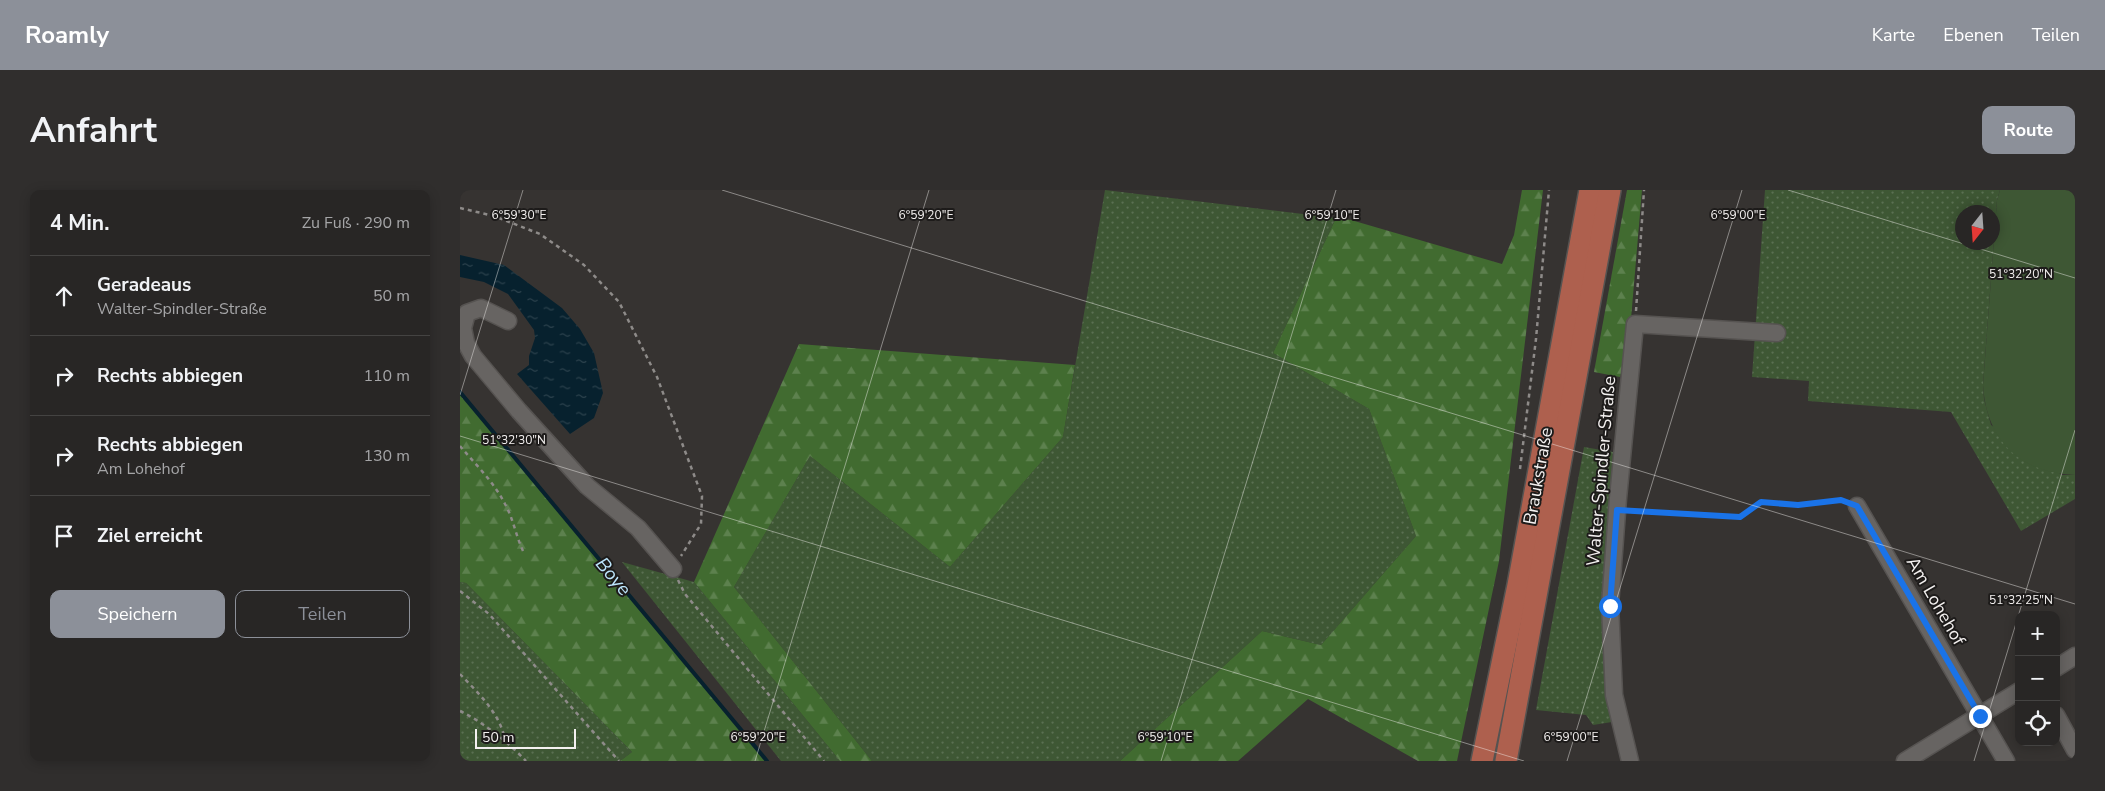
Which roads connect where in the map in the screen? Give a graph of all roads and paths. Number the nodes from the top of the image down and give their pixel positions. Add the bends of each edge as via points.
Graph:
1 (1549, 190) edge
2 (1590, 190) edge
3 (1610, 190) edge
4 (1644, 190) edge
5 (460, 208) edge
6 (508, 321) dead end
7 (1635, 324) junction
8 (1777, 333) dead end
9 (460, 446) edge
10 (1520, 474) dead end
11 (1857, 506) joint
12 (1617, 510) junction
13 (523, 551) dead end
14 (673, 569) junction
15 (460, 591) edge
16 (2075, 656) edge
17 (2060, 665) edge
18 (460, 674) edge
19 (2015, 694) edge
20 (460, 711) edge
21 (1980, 716) junction
22 (2060, 722) edge
23 (505, 740) junction
24 (2075, 750) edge
25 (526, 761) edge
26 (619, 761) edge
27 (824, 761) edge
28 (1482, 761) edge
29 (1506, 761) edge
30 (1630, 761) edge
31 (1905, 761) edge
32 (2006, 761) edge

1 - 10 path
2 - 28 main road, Braukstraße
3 - 29 main road, Braukstraße
4 - 7 path
5 - 14 path via 494,216 540,234 584,265 619,302 656,377 702,496 701,524
6 - 14 street via 481,308 467,313 463,328 473,356 587,486 638,528
7 - 8 street
7 - 12 street, Walter-Spindler-Straße
9 - 13 path via 506,505
11 - 12 path via 1841,500 1798,505 1761,502 1740,517
11 - 21 street, Am Lohehof
12 - 30 street, Walter-Spindler-Straße via 1610,606 1614,695
14 - 27 path via 684,594
15 - 26 path via 488,614
16 - 17 street
18 - 23 path via 491,709
19 - 21 street
20 - 23 path
21 - 31 street
21 - 32 street, Am Lohehof
22 - 24 street
23 - 25 path

